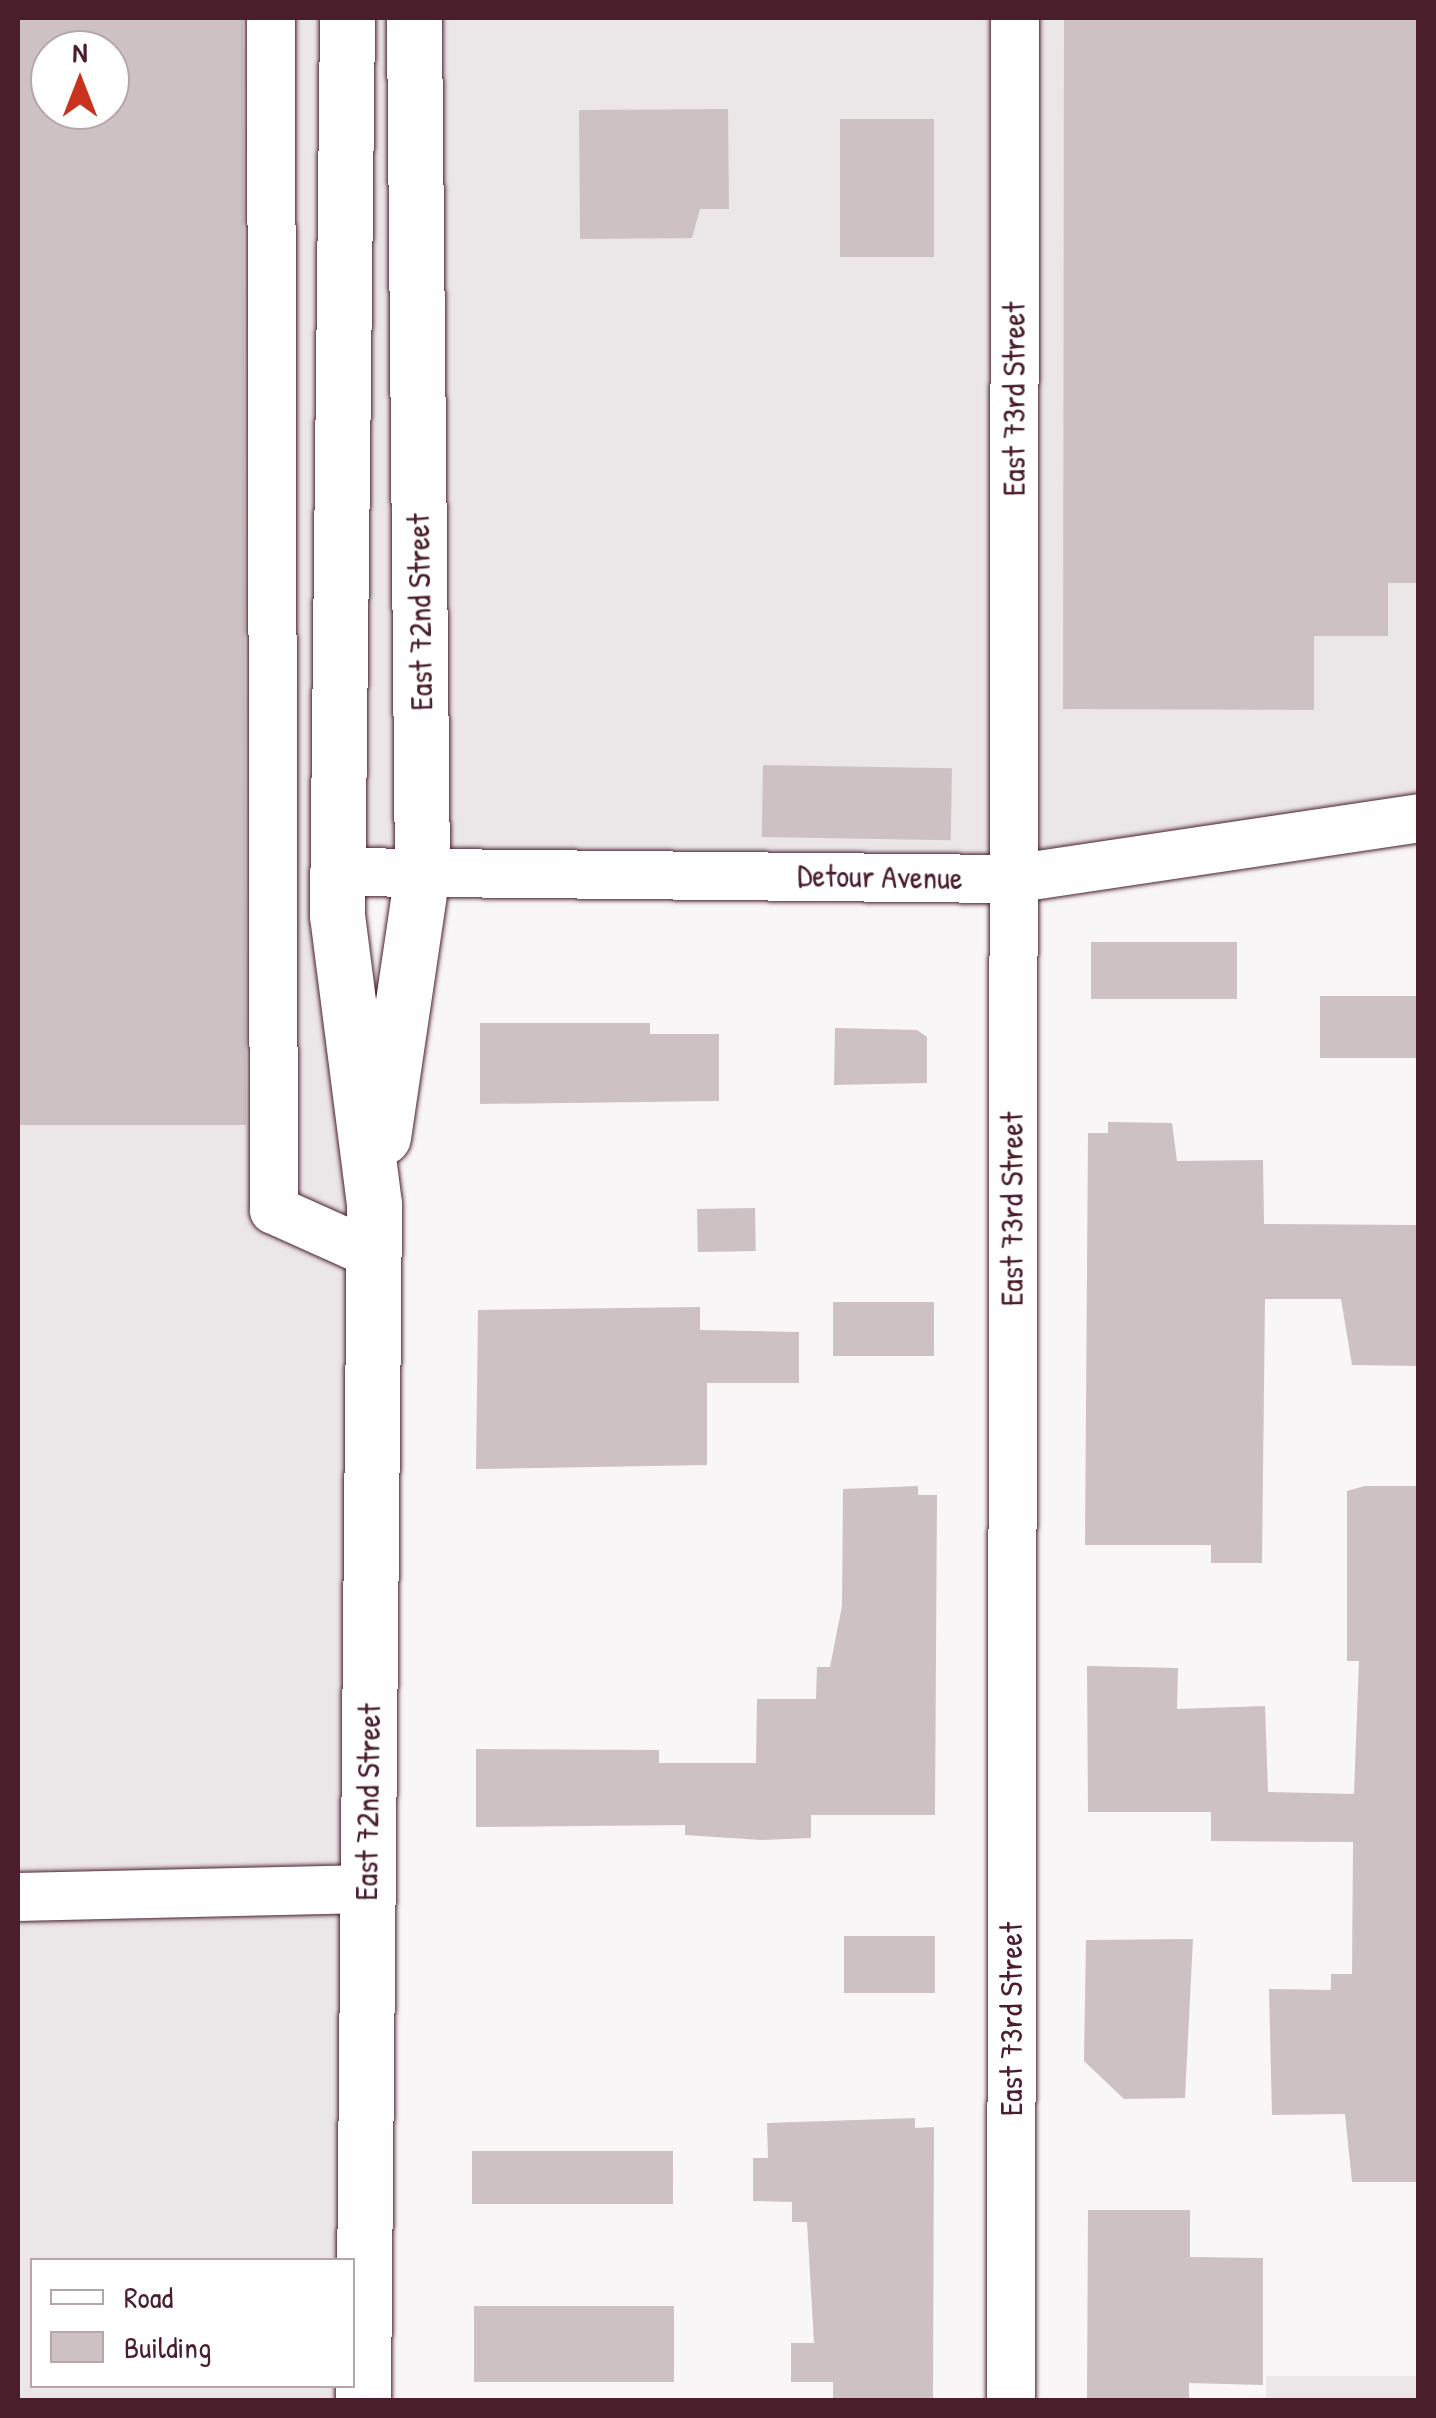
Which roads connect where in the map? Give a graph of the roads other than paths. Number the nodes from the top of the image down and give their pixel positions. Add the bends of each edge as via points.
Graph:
1 (271, 18) edge
2 (348, 18) edge
3 (414, 18) edge
4 (1015, 18) edge
5 (1418, 818) edge
6 (338, 872) junction
7 (422, 873) junction
8 (1012, 879) junction
9 (374, 1229) junction
10 (367, 1889) junction
11 (19, 1897) edge
12 (363, 2400) edge
13 (1011, 2400) edge

1 - 9 street via 274,1210
2 - 6 main road, East 72nd Street
3 - 7 main road, East 72nd Street
4 - 8 street, East 73rd Street
5 - 8 street, Detour Avenue
6 - 7 street, Detour Avenue
6 - 9 main road, East 72nd Street
7 - 8 street, Detour Avenue
7 - 9 main road, East 72nd Street
8 - 13 street, East 73rd Street
9 - 10 main road, East 72nd Street
10 - 11 street
10 - 12 main road, East 72nd Street

